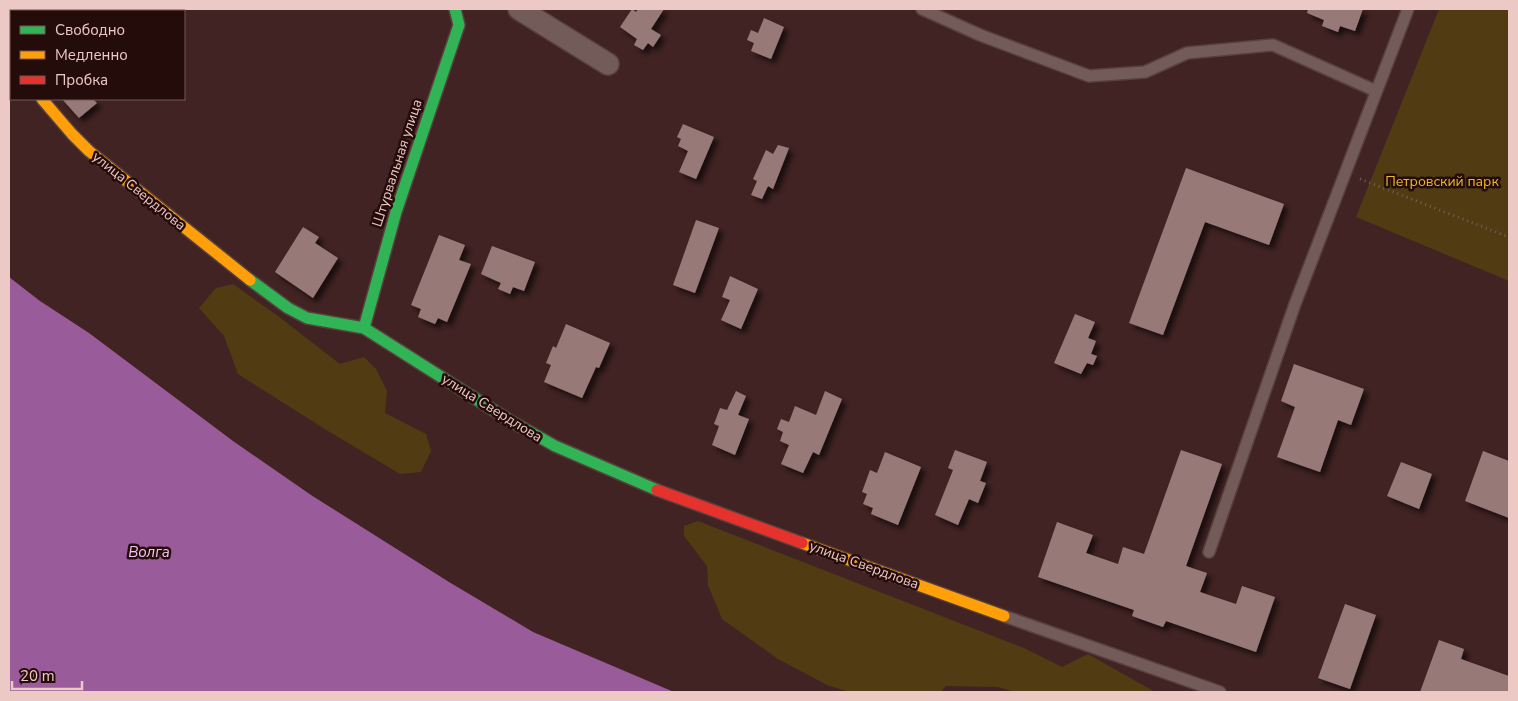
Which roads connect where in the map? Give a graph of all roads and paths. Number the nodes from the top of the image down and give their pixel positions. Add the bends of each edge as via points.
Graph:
1 (455, 9) edge
2 (518, 9) edge
3 (922, 9) edge
4 (1408, 9) edge
5 (608, 64) dead end
6 (1376, 91) junction
7 (43, 100) edge
8 (1346, 173) junction
9 (1509, 237) edge
10 (364, 328) junction
11 (1209, 552) dead end
12 (1004, 616) joint
13 (1220, 692) edge

1 - 10 street, Штурвальная улица via 459,25 396,212
2 - 5 street
3 - 6 lane via 980,35 1089,76 1145,72 1187,53 1273,45
4 - 6 lane
6 - 8 lane
7 - 10 street, улица Свердлова via 89,151 288,308 307,318
8 - 9 path
8 - 11 lane via 1295,304
10 - 12 street, улица Свердлова via 509,420 602,467 666,494
12 - 13 lane

